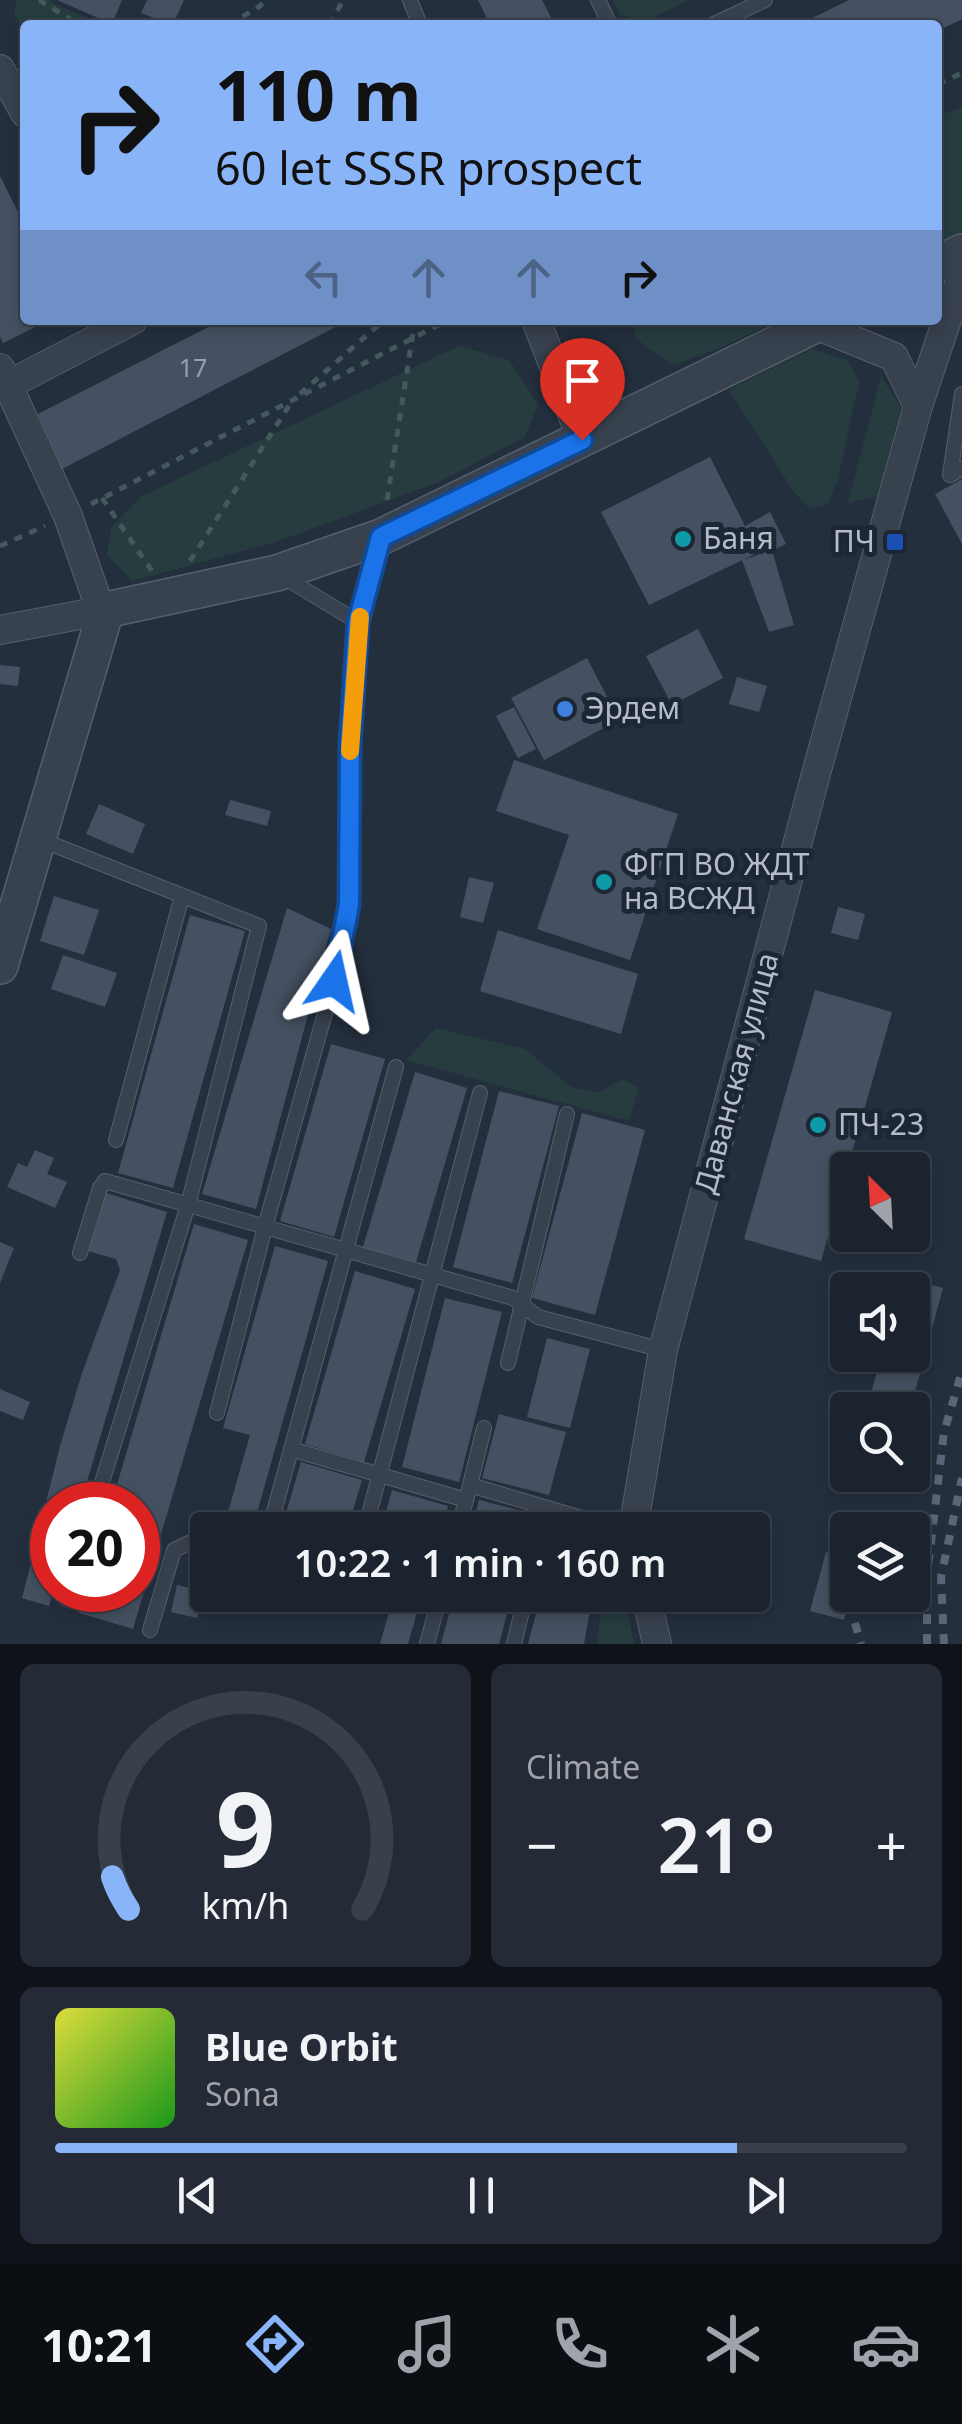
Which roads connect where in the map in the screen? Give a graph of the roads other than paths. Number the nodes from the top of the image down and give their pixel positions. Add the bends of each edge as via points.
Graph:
1 (766, 0) edge
2 (723, 20) edge
3 (0, 68) edge
4 (20, 104) edge
5 (962, 276) edge
6 (121, 325) edge
7 (538, 325) edge
8 (814, 325) edge
9 (826, 325) edge
10 (4, 376) edge
11 (962, 394) edge
12 (918, 406) junction
13 (582, 440) junction
14 (962, 468) edge
15 (381, 537) junction
16 (278, 573) junction
17 (104, 610) junction
18 (358, 622) junction
19 (0, 630) edge
20 (39, 839) junction
21 (182, 896) junction
22 (0, 966) edge
23 (396, 1068) dead end
24 (480, 1093) dead end
25 (567, 1114) dead end
26 (116, 1140) dead end
27 (188, 1205) junction
28 (265, 1227) junction
29 (347, 1251) junction
30 (80, 1253) dead end
31 (434, 1276) junction
32 (521, 1305) junction
33 (663, 1350) junction
34 (508, 1363) dead end
35 (217, 1413) dead end
36 (484, 1428) dead end
37 (291, 1449) junction
38 (380, 1474) junction
39 (102, 1482) edge
40 (468, 1493) junction
41 (547, 1508) junction
42 (273, 1512) edge
43 (370, 1512) edge
44 (463, 1512) edge
45 (546, 1512) edge
46 (561, 1512) edge
47 (636, 1512) edge
48 (190, 1542) edge
49 (435, 1612) edge
50 (522, 1612) edge
51 (650, 1612) edge
52 (150, 1630) dead end
53 (426, 1644) edge
54 (514, 1644) edge
55 (657, 1644) edge

1 - 2 lane
3 - 4 street
5 - 12 street, Даванская улица
6 - 10 street
7 - 13 street
8 - 13 street
9 - 12 street via 894,357
10 - 17 street
11 - 14 lane via 950,475
12 - 33 street, Даванская улица
13 - 15 street
15 - 16 street
15 - 18 lane
16 - 17 street
16 - 18 lane
17 - 19 street
17 - 20 street
18 - 28 lane via 349,905
20 - 21 lane
20 - 22 street
21 - 26 lane
21 - 27 lane via 260,926
23 - 29 lane
24 - 31 lane
25 - 32 lane
27 - 28 lane
27 - 30 lane via 105,1182
27 - 39 lane
28 - 29 lane
28 - 35 lane
29 - 31 lane
29 - 37 lane
31 - 32 lane
31 - 38 lane
32 - 33 lane via 538,1317
32 - 34 lane
33 - 47 street, Даванская улица
36 - 40 lane
37 - 38 lane
37 - 42 lane
38 - 40 lane
38 - 43 lane
40 - 41 lane
40 - 44 lane
41 - 45 lane
41 - 46 lane
48 - 52 lane via 174,1550
49 - 53 lane
50 - 54 lane
51 - 55 street

